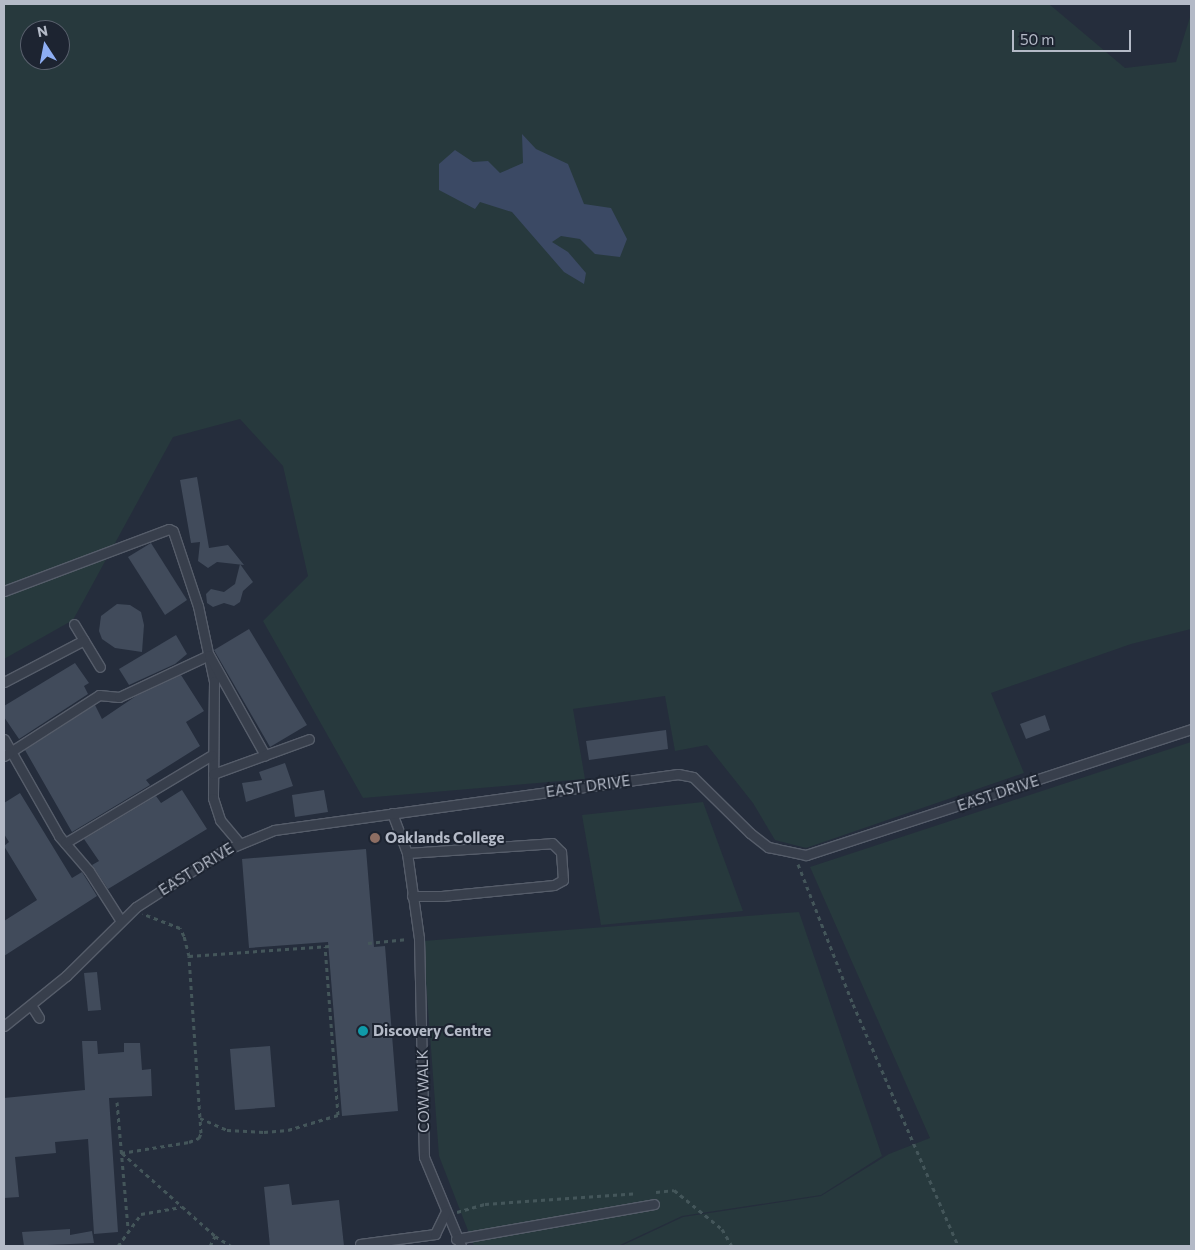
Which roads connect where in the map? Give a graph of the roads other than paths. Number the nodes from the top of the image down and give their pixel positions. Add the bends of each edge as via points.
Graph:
1 (4, 590) edge
2 (74, 624) dead end
3 (84, 640) junction
4 (209, 655) junction
5 (100, 667) dead end
6 (4, 682) edge
7 (1191, 729) edge
8 (4, 739) edge
9 (309, 739) dead end
10 (7, 753) edge
11 (212, 754) junction
12 (265, 755) junction
13 (214, 774) junction
14 (392, 813) junction
15 (65, 843) junction
16 (239, 843) junction
17 (407, 853) junction
18 (412, 896) junction
19 (121, 921) junction
20 (31, 1005) junction
21 (39, 1018) dead end
22 (4, 1026) edge
23 (654, 1204) dead end
24 (446, 1211) junction
25 (458, 1242) edge
26 (360, 1244) dead end

1 - 4 lane via 169,529 176,534
2 - 3 lane
3 - 5 lane
3 - 6 lane
4 - 10 lane via 119,697 98,695
4 - 11 lane via 214,681
4 - 12 lane
7 - 14 lane, EAST DRIVE via 818,854 796,855 768,847 687,775
8 - 10 lane
9 - 12 lane
10 - 15 lane
11 - 13 lane
11 - 15 lane
12 - 13 lane
13 - 16 lane via 213,798 220,820
14 - 16 lane, EAST DRIVE via 274,830
14 - 17 lane, COW WALK
15 - 19 lane
16 - 19 lane, EAST DRIVE via 136,907
17 - 18 lane, COW WALK
17 - 18 lane via 552,843 561,852 563,880 554,885
18 - 24 lane, COW WALK via 419,938 424,1157
19 - 20 lane, EAST DRIVE via 66,976
20 - 21 lane
20 - 22 lane, EAST DRIVE
23 - 25 lane
24 - 25 lane, COW WALK
24 - 26 lane via 435,1234

